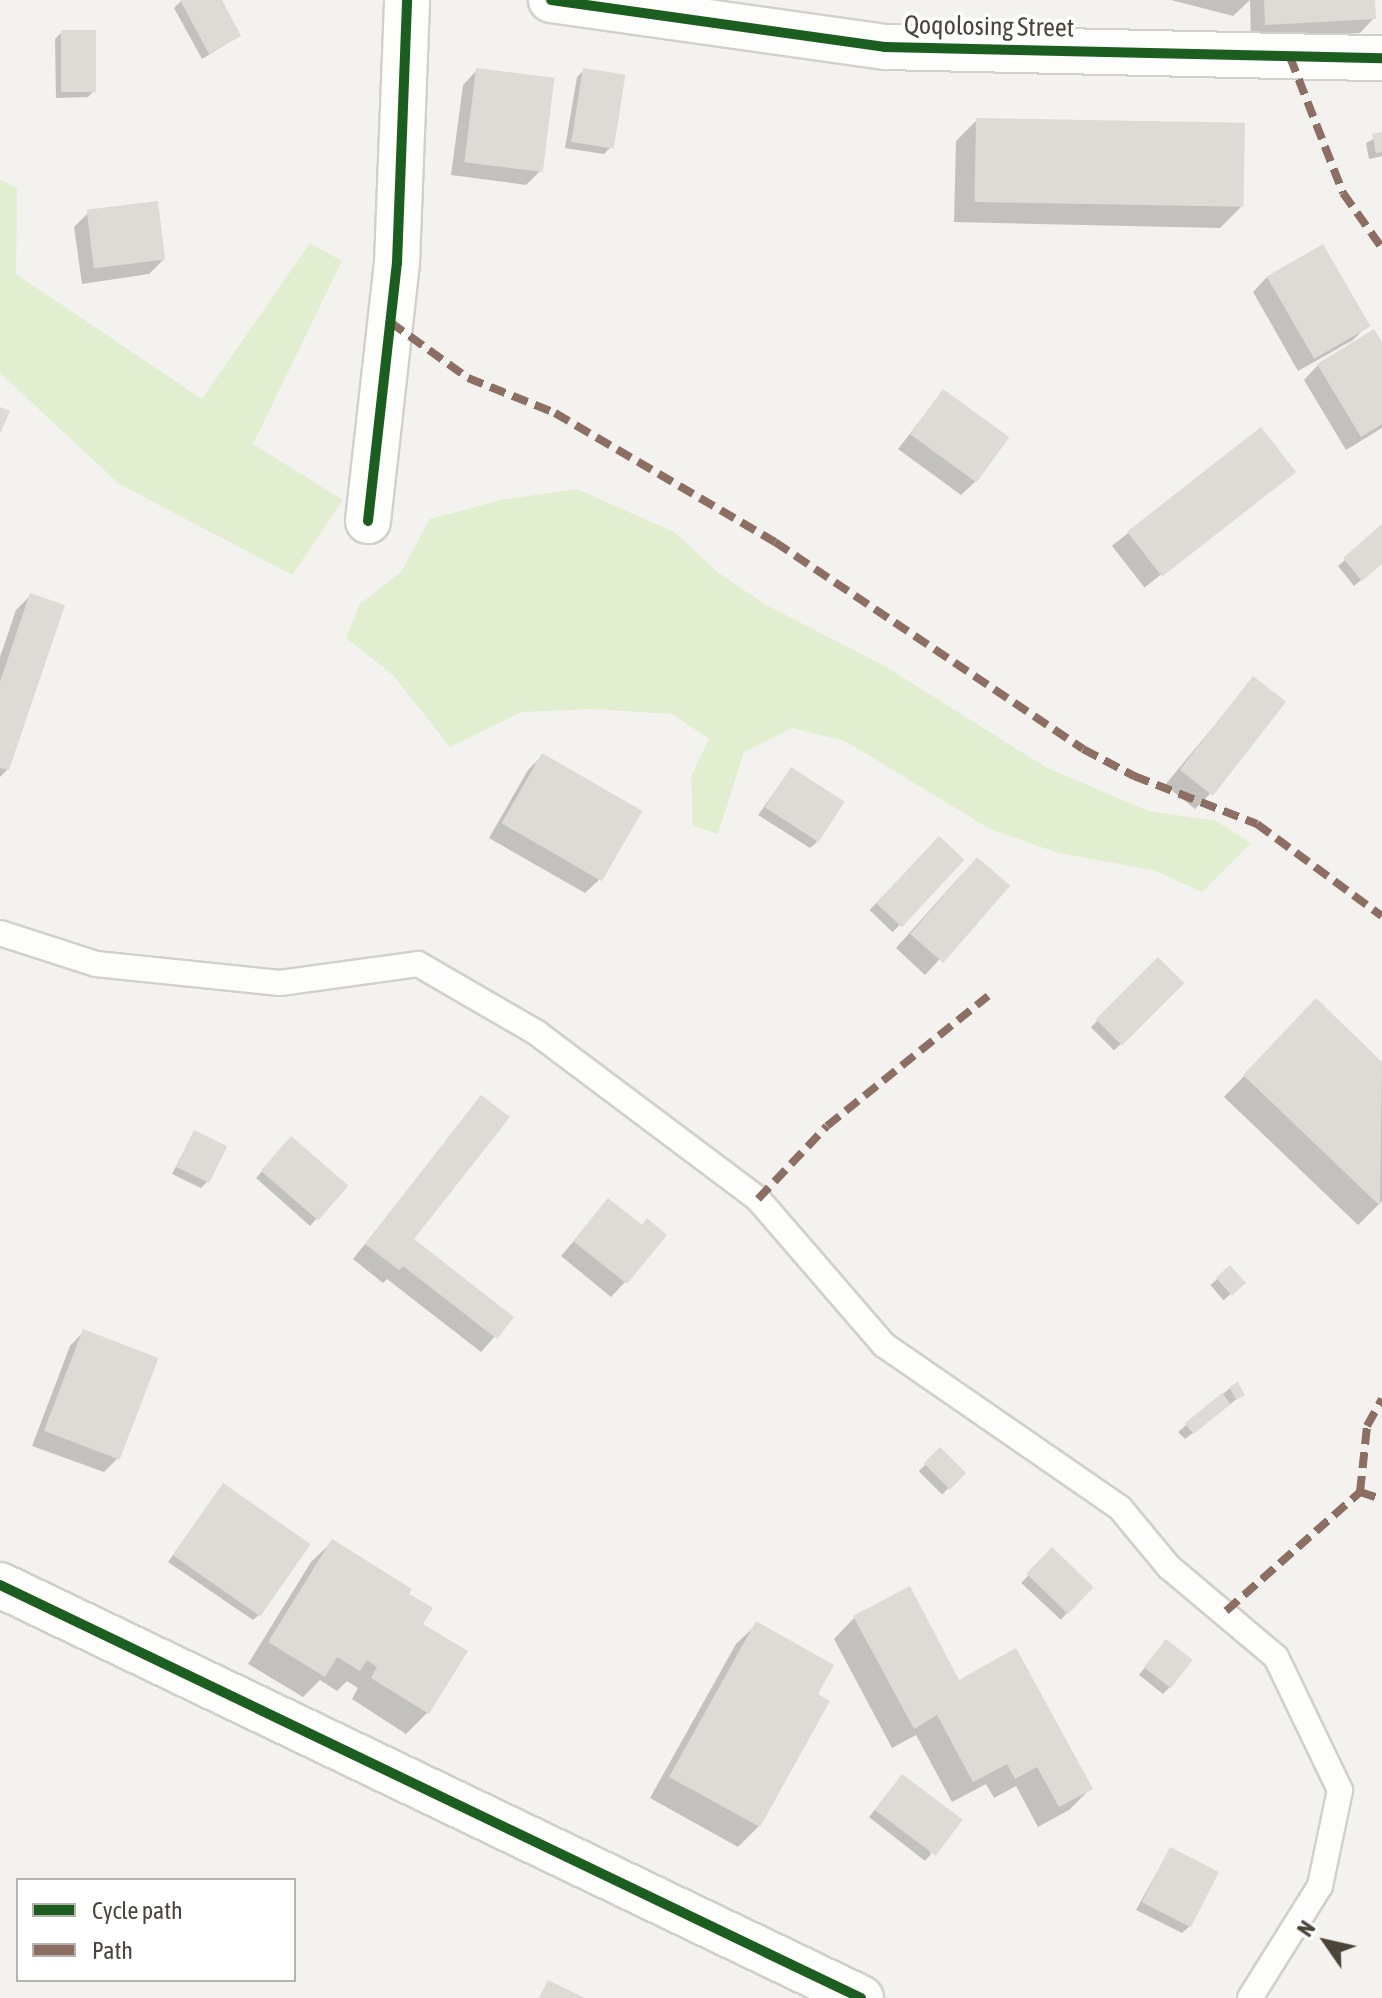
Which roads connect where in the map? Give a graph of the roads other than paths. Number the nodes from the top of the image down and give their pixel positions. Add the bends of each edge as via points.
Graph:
1 (407, 0) edge
2 (551, 0) edge
3 (1382, 58) edge
4 (368, 521) dead end
5 (0, 933) edge
6 (0, 1585) edge
7 (861, 1998) edge
8 (1250, 1998) edge

1 - 4 street via 397,263
2 - 3 street, Qoqolosing Street via 885,47
5 - 8 lane via 96,964 280,983 418,964 593,1072 758,1199 884,1345 1120,1508 1169,1567 1276,1657 1340,1790 1320,1886
6 - 7 street

